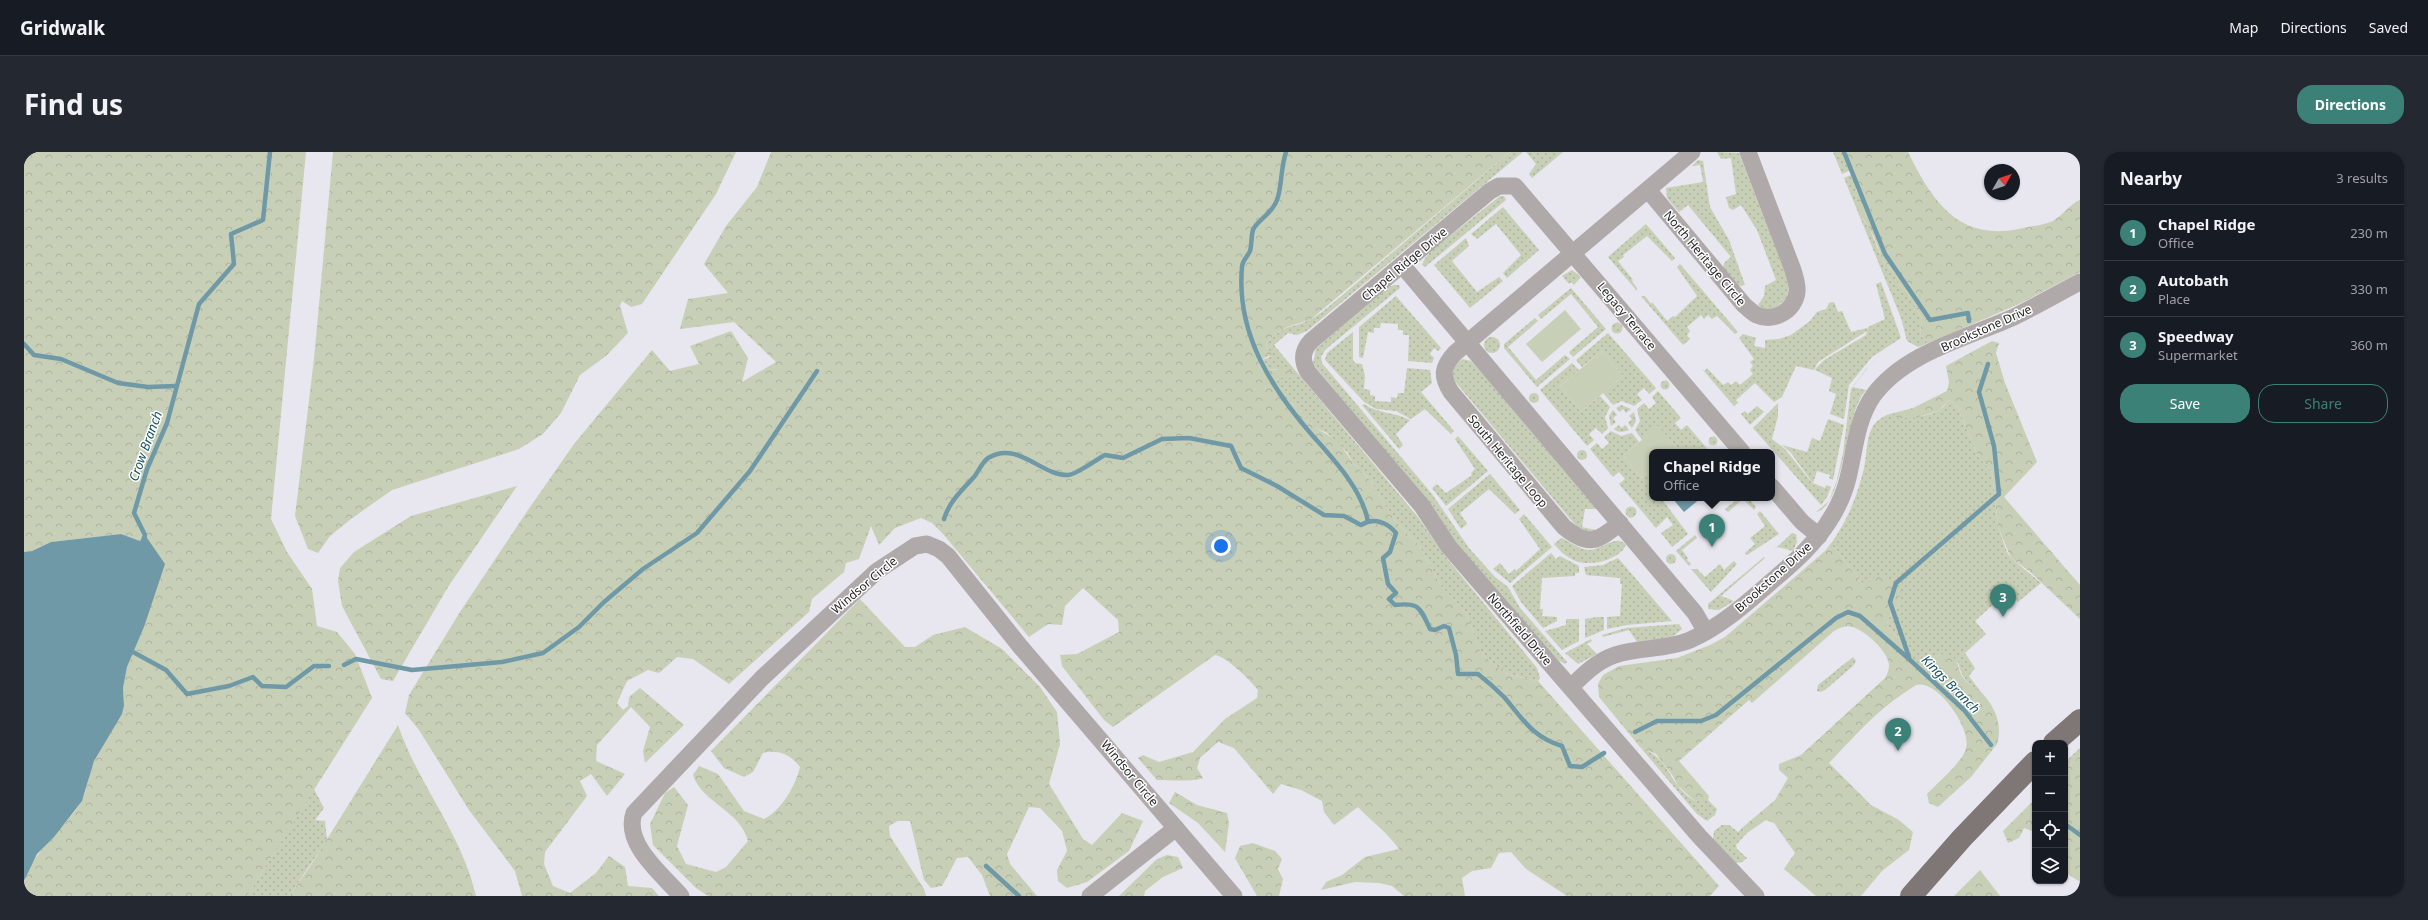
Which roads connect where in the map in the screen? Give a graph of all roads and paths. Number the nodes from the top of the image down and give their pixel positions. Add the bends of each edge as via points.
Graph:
1 (1692, 152) edge
2 (1748, 152) edge
3 (1507, 184) joint
4 (1648, 190) junction
5 (1574, 253) junction
6 (1402, 265) junction
7 (2080, 282) edge
8 (1467, 342) junction
9 (1304, 350) joint
10 (1739, 449) edge
11 (1775, 490) edge
12 (1620, 523) junction
13 (1819, 536) junction
14 (1706, 632) junction
15 (1571, 687) junction
16 (2080, 720) edge
17 (2057, 740) edge
18 (2032, 765) edge
19 (1176, 828) junction
20 (681, 896) edge
21 (1090, 896) edge
22 (1234, 896) edge
23 (1756, 896) edge
24 (1911, 896) edge

1 - 4 street
2 - 4 street, North Heritage Circle via 1793,270 1798,290 1792,305 1777,316 1767,318 1744,305
3 - 5 street, Legacy Terrace via 1520,191
3 - 6 street, Chapel Ridge Drive via 1490,191
4 - 5 street
5 - 8 street
5 - 10 street, Legacy Terrace
6 - 8 street
6 - 9 street, Chapel Ridge Drive via 1311,341
7 - 13 street, Brookstone Drive via 2016,316 1922,357 1884,382 1863,413 1841,500
8 - 12 street
8 - 12 street, South Heritage Loop via 1447,361 1443,370 1444,381 1466,411 1564,527 1573,535 1590,541 1599,539
9 - 15 street, Northfield Drive via 1303,361 1308,372 1422,506 1454,552
11 - 13 street via 1802,522
12 - 14 street via 1695,613
13 - 14 street, Brookstone Drive via 1787,568
14 - 15 street, Brookstone Drive via 1672,646 1627,652 1608,658
15 - 23 street, Northfield Drive via 1699,836
16 - 17 main road
18 - 24 main road
19 - 20 street, Windsor Circle via 1019,645 948,556 927,544 903,552 877,571 836,608 758,682 634,813 631,823 637,843
19 - 21 street
19 - 22 street, Windsor Circle

